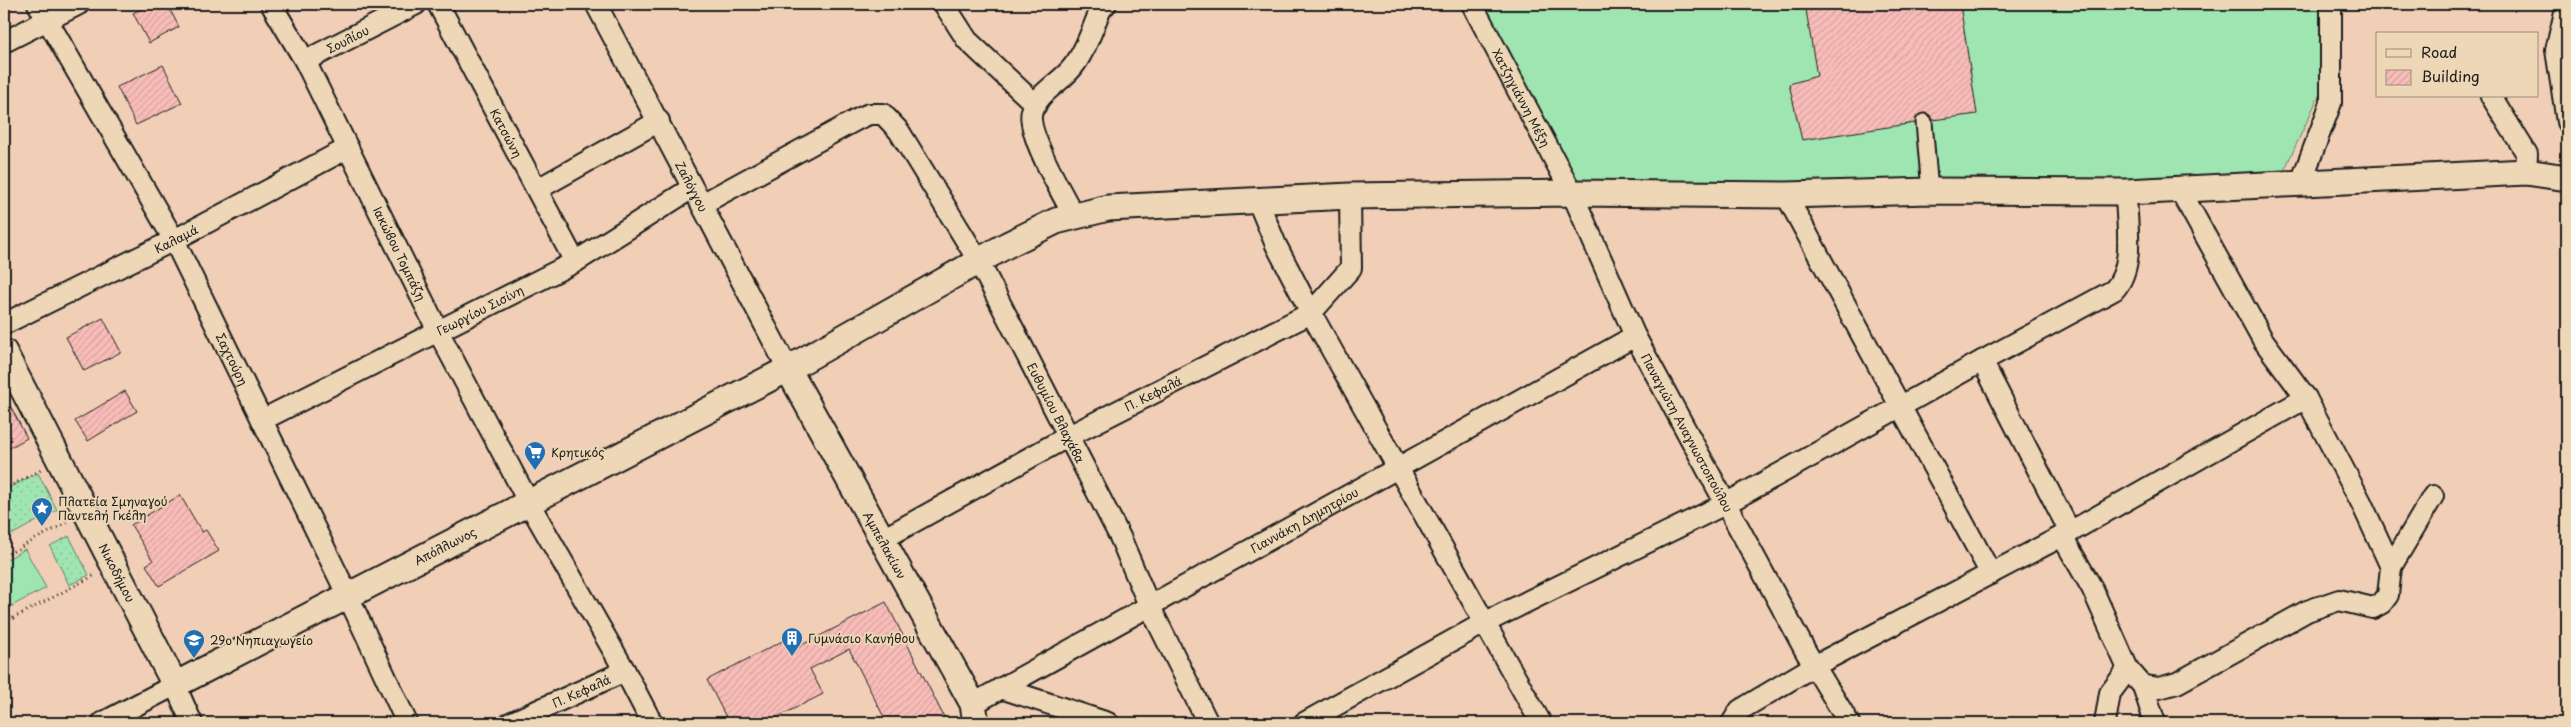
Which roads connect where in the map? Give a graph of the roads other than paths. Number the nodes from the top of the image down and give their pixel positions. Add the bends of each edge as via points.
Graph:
1 (79, 4) edge
2 (271, 4) edge
3 (416, 4) edge
4 (438, 4) edge
5 (596, 4) edge
6 (944, 4) edge
7 (1106, 4) edge
8 (1472, 4) edge
9 (2331, 4) edge
10 (2567, 4) edge
11 (42, 12) edge
12 (4, 42) edge
13 (305, 61) junction
14 (2491, 98) edge
15 (1036, 105) junction
16 (883, 114) joint
17 (659, 120) junction
18 (1924, 122) dead end
19 (2567, 122) edge
20 (348, 148) junction
21 (2527, 163) junction
22 (2567, 178) edge
23 (2300, 185) junction
24 (538, 189) junction
25 (2180, 190) junction
26 (1930, 191) junction
27 (2126, 192) junction
28 (1572, 193) junction
29 (1786, 195) junction
30 (697, 196) junction
31 (1350, 196) junction
32 (1257, 199) junction
33 (1074, 216) junction
34 (174, 240) junction
35 (978, 260) junction
36 (575, 262) junction
37 (1311, 313) junction
38 (4, 324) edge
39 (438, 331) junction
40 (1635, 336) junction
41 (4, 352) edge
42 (1982, 362) junction
43 (788, 369) junction
44 (2306, 398) junction
45 (1899, 407) junction
46 (262, 420) junction
47 (1067, 436) junction
48 (1398, 466) junction
49 (2433, 496) dead end
50 (529, 503) junction
51 (1727, 503) junction
52 (2066, 534) junction
53 (881, 540) junction
54 (2391, 567) junction
55 (1990, 574) junction
56 (348, 596) junction
57 (1149, 605) junction
58 (1484, 623) junction
59 (1814, 666) junction
60 (2128, 669) junction
61 (625, 671) junction
62 (175, 685) junction
63 (2143, 686) junction
64 (1001, 688) junction
65 (974, 714) edge
66 (102, 723) edge
67 (192, 723) edge
68 (407, 723) edge
69 (510, 723) edge
70 (652, 723) edge
71 (1108, 723) edge
72 (1208, 723) edge
73 (1304, 723) edge
74 (1541, 723) edge
75 (1732, 723) edge
76 (1849, 723) edge
77 (2105, 723) edge
78 (2155, 723) edge

1 - 11 street
2 - 13 street, Ιακώβου Τομπάζη
3 - 13 street, Σουλίου
4 - 24 street, Κατσώνη
5 - 17 street, Ζαλόγγου
6 - 15 street via 966,40
7 - 15 street via 1075,64 1042,94
8 - 28 street, Χατζηγιάννη Μέξη
9 - 23 street via 2331,103
10 - 19 street via 2556,50
11 - 12 street
11 - 34 street, Σαχτούρη
13 - 20 street, Ιακώβου Τομπάζη
14 - 21 street
15 - 33 street via 1031,112 1033,130 1044,159
16 - 30 street, Γεωργίου Σισίνη via 869,114
16 - 35 street, Ευθυμίου Βλαχάβα via 899,131
17 - 24 street
17 - 30 street, Ζαλόγγου
18 - 26 street
20 - 34 street, Καλαμά
20 - 39 street, Ιακώβου Τομπάζη
21 - 22 street, Απόλλωνος
21 - 23 street, Απόλλωνος
23 - 25 street, Απόλλωνος
24 - 36 street, Κατσώνη
25 - 27 street, Απόλλωνος
25 - 44 street via 2263,340
26 - 27 street, Απόλλωνος
26 - 29 street, Απόλλωνος
27 - 42 street via 2127,268 2120,283 2114,290
28 - 29 street, Απόλλωνος
28 - 31 street, Απόλλωνος
28 - 40 street, Παναγιώτη Αναγνωστοπούλου
29 - 45 street
30 - 36 street, Γεωργίου Σισίνη
30 - 43 street, Ζαλόγγου
31 - 32 street, Απόλλωνος
31 - 37 street, Π. Κεφαλά via 1351,268
32 - 33 street, Απόλλωνος via 1108,208
32 - 37 street via 1276,245
33 - 35 street, Απόλλωνος via 1056,220
34 - 38 street, Καλαμά
34 - 46 street, Σαχτούρη
35 - 43 street, Απόλλωνος
35 - 47 street, Ευθυμίου Βλαχάβα
36 - 39 street, Γεωργίου Σισίνη
37 - 47 street, Π. Κεφαλά
37 - 48 street
39 - 46 street, Γεωργίου Σισίνη
39 - 50 street, Ιακώβου Τομπάζη
40 - 48 street, Γιαννάκη Δημητρίου
40 - 51 street, Παναγιώτη Αναγνωστοπούλου
41 - 62 street, Νικοδήμου
42 - 45 street
42 - 52 street
43 - 50 street, Απόλλωνος
43 - 53 street, Αμπελακίων
44 - 52 street
44 - 54 street
45 - 51 street
45 - 55 street
46 - 56 street, Σαχτούρη
47 - 53 street, Π. Κεφαλά
47 - 57 street, Ευθυμίου Βλαχάβα via 1120,537
48 - 57 street, Γιαννάκη Δημητρίου
48 - 58 street
49 - 54 street
50 - 56 street, Απόλλωνος
50 - 61 street, Ιακώβου Τομπάζη
51 - 58 street
51 - 59 street, Παναγιώτη Αναγνωστοπούλου
52 - 55 street
52 - 60 street
53 - 65 street, Αμπελακίων
54 - 63 street via 2388,595 2373,608 2339,600 2307,611 2177,684 2158,688
55 - 59 street
56 - 62 street, Απόλλωνος
56 - 68 street, Σαχτούρη
57 - 64 street, Γιαννάκη Δημητρίου
57 - 72 street, Ευθυμίου Βλαχάβα
58 - 73 street
58 - 74 street
59 - 75 street via 1740,710
59 - 76 street, Παναγιώτη Αναγνωστοπούλου
60 - 63 street
60 - 77 street via 2110,693
61 - 69 street, Π. Κεφαλά
61 - 70 street, Ιακώβου Τομπάζη
62 - 66 street, Απόλλωνος
62 - 67 street
63 - 78 street
64 - 65 street, Γιαννάκη Δημητρίου
64 - 71 street

